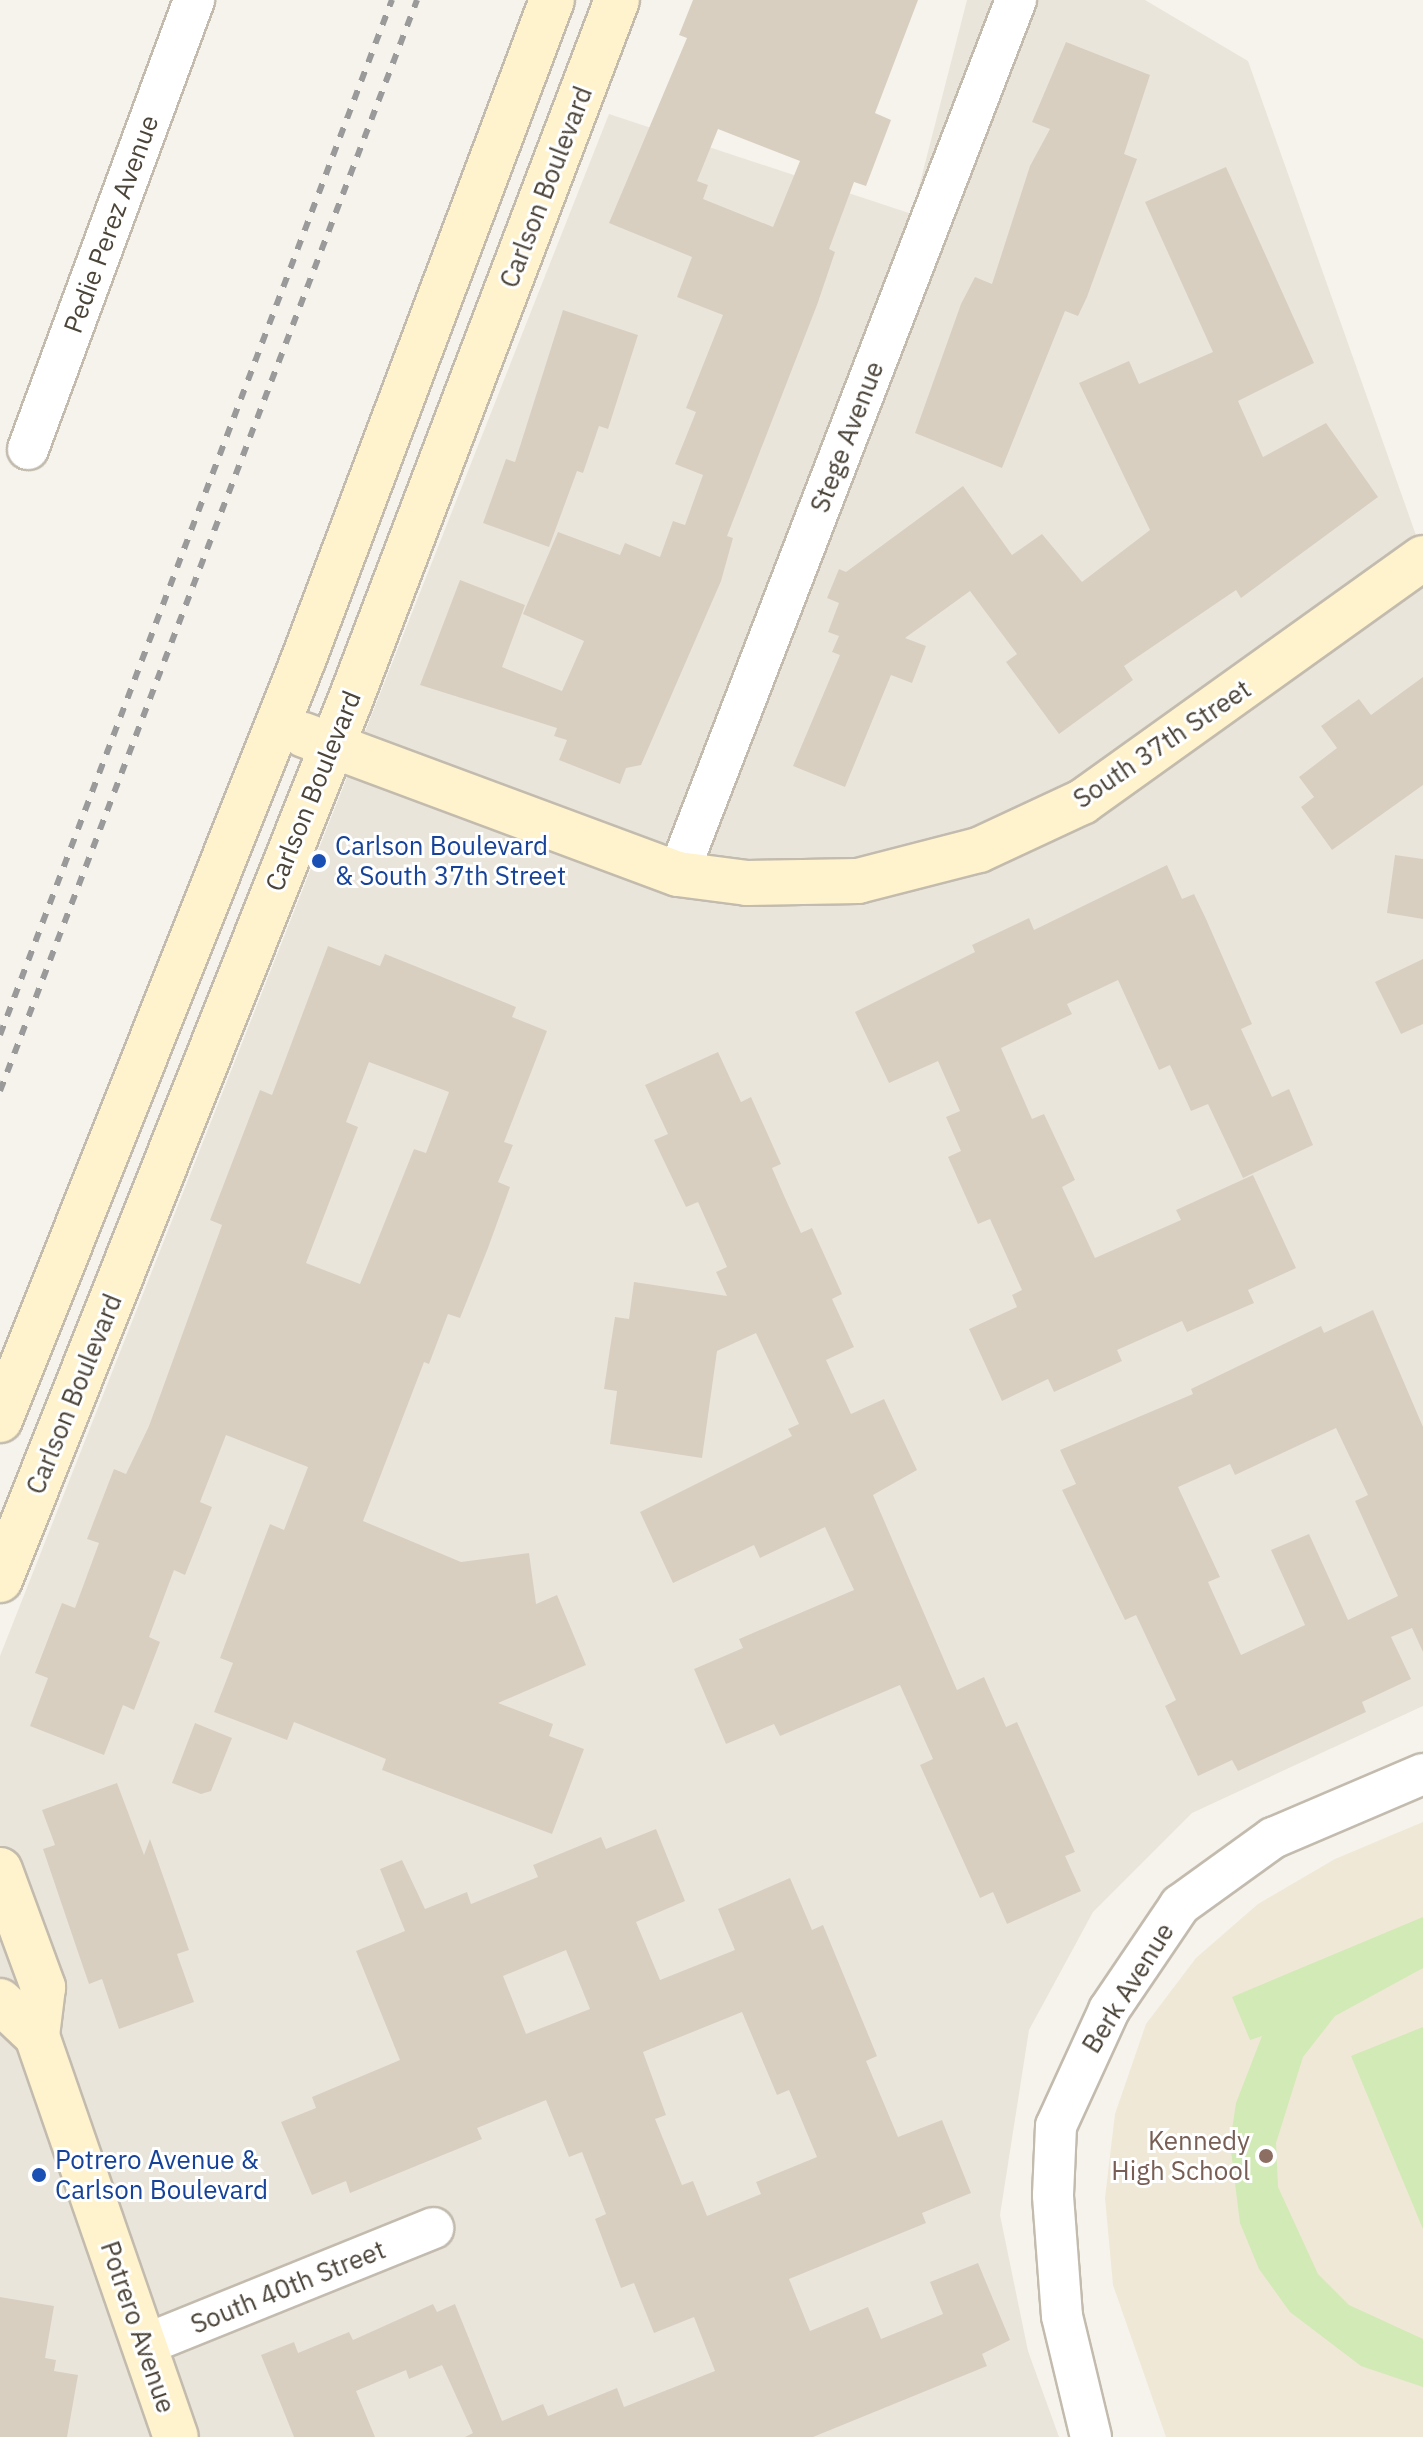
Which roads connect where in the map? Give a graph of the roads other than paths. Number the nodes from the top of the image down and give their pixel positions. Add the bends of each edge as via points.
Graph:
1 (194, 0) edge
2 (552, 0) edge
3 (617, 0) edge
4 (1016, 0) edge
5 (28, 449) dead end
6 (1423, 558) edge
7 (277, 724) junction
8 (331, 746) junction
9 (678, 874) junction
10 (0, 1420) edge
11 (0, 1580) edge
12 (1423, 1774) edge
13 (0, 1870) edge
14 (0, 2001) edge
15 (37, 2036) junction
16 (433, 2228) dead end
17 (144, 2345) junction
18 (1089, 2436) edge
19 (176, 2437) edge

1 - 5 street, Pedie Perez Avenue
2 - 7 main road
3 - 8 main road, Carlson Boulevard
4 - 9 street, Stege Avenue
6 - 9 main road, South 37th Street via 1082,802 979,850 858,881 747,883
7 - 8 main road, South 37th Street
7 - 10 main road
8 - 9 main road, South 37th Street
8 - 11 main road, Carlson Boulevard
12 - 18 street, Berk Avenue via 1273,1838 1180,1905 1109,2010 1056,2126 1053,2195 1062,2316
13 - 15 main road, Potrero Avenue via 43,1987
14 - 15 main road, Potrero Avenue
15 - 17 main road, Potrero Avenue
16 - 17 street, South 40th Street
17 - 19 main road, Potrero Avenue

